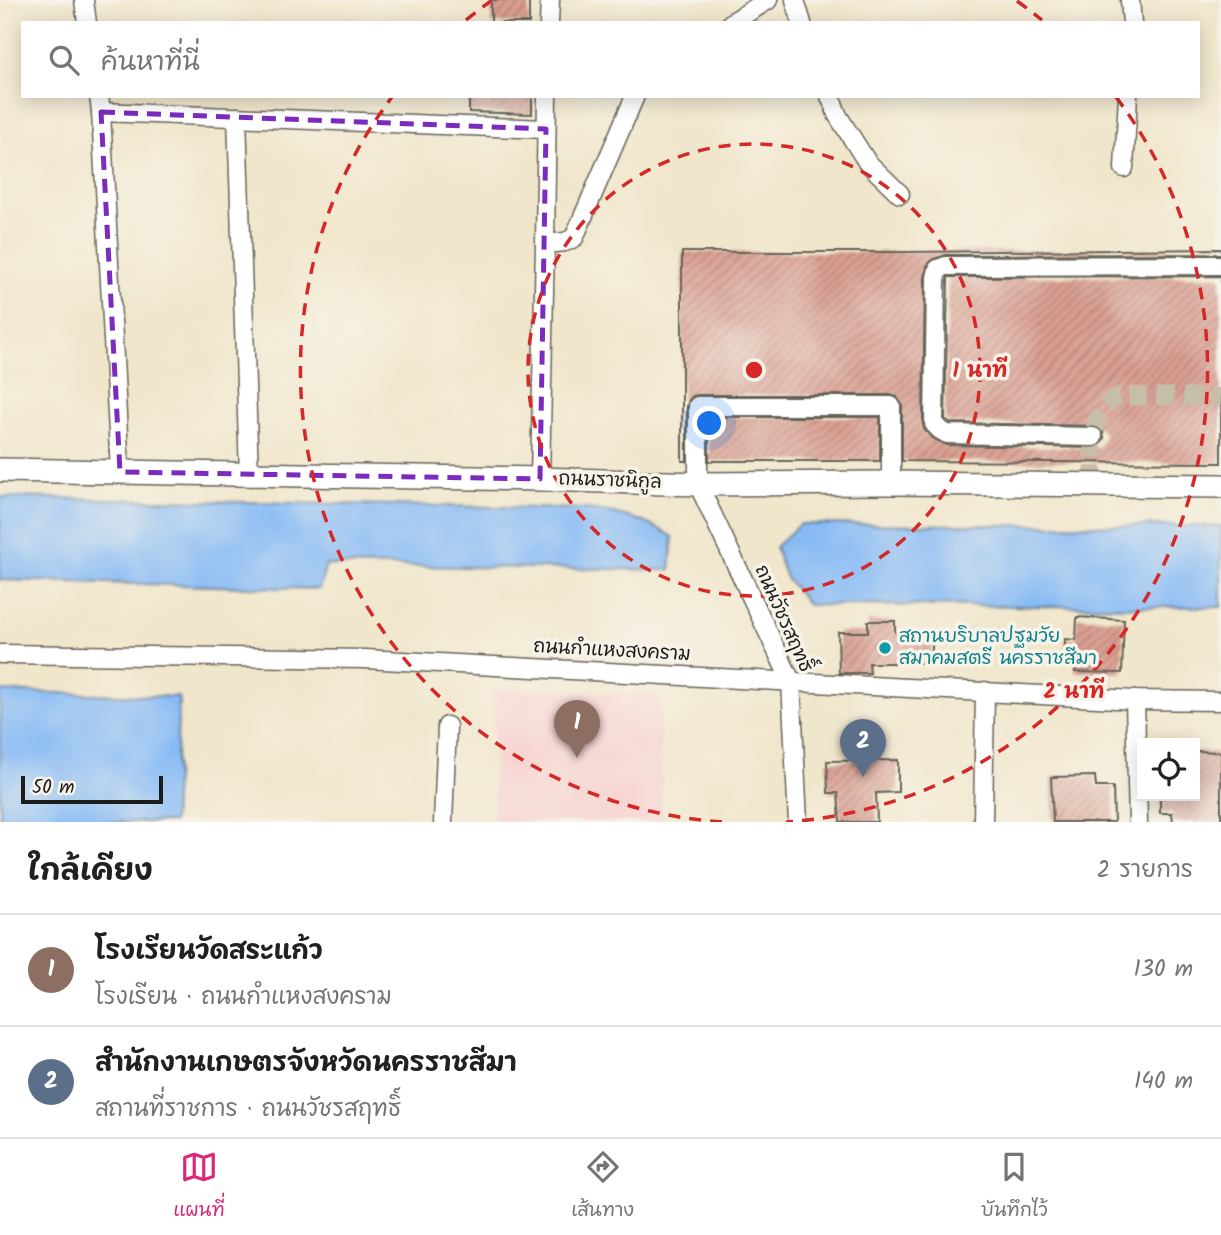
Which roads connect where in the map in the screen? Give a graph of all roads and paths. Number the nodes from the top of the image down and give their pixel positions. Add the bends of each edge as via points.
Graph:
1 (84, 0) edge
2 (550, 0) edge
3 (768, 0) edge
4 (795, 0) edge
5 (1130, 0) edge
6 (87, 21) edge
7 (549, 21) edge
8 (734, 21) edge
9 (801, 21) edge
10 (1132, 21) edge
11 (547, 98) edge
12 (634, 98) edge
13 (831, 98) edge
14 (1128, 98) edge
15 (100, 104) edge
16 (237, 117) junction
17 (546, 129) junction
18 (1124, 168) dead end
19 (900, 194) dead end
20 (545, 244) junction
21 (1221, 265) edge
22 (1093, 437) dead end
23 (0, 470) edge
24 (120, 472) junction
25 (249, 474) junction
26 (540, 479) junction
27 (891, 483) junction
28 (698, 484) junction
29 (1221, 486) edge
30 (0, 654) edge
31 (791, 681) junction
32 (985, 691) junction
33 (1135, 699) junction
34 (1221, 701) edge
35 (447, 726) dead end
36 (443, 822) edge
37 (798, 822) edge
38 (983, 822) edge
39 (1138, 822) edge

1 - 6 street
2 - 7 street
3 - 8 street
4 - 9 street
5 - 10 street
11 - 17 street
12 - 20 street via 574,238
13 - 19 street via 867,162
14 - 18 street
15 - 16 street
15 - 24 street
16 - 17 street
16 - 25 street
17 - 20 street
20 - 26 street
21 - 22 street via 946,265 938,269 934,424 947,434
23 - 24 main road, ถนนราชนิกูล
24 - 25 main road, ถนนราชนิกูล
25 - 26 main road, ถนนราชนิกูล
26 - 28 main road, ถนนราชนิกูล
27 - 28 main road, ถนนราชนิกูล
27 - 28 street via 891,406 698,406
27 - 29 main road, ถนนราชนิกูล
28 - 31 street, ถนนวัชรสฤทธิ์
30 - 31 street, ถนนกำแหงสงคราม via 365,659
31 - 32 street, ถนนกำแหงสงคราม
31 - 37 street, ถนนวัชรสฤทธิ์
32 - 33 street, ถนนกำแหงสงคราม
32 - 38 street
33 - 34 street, ถนนกำแหงสงคราม
33 - 39 street
35 - 36 street

